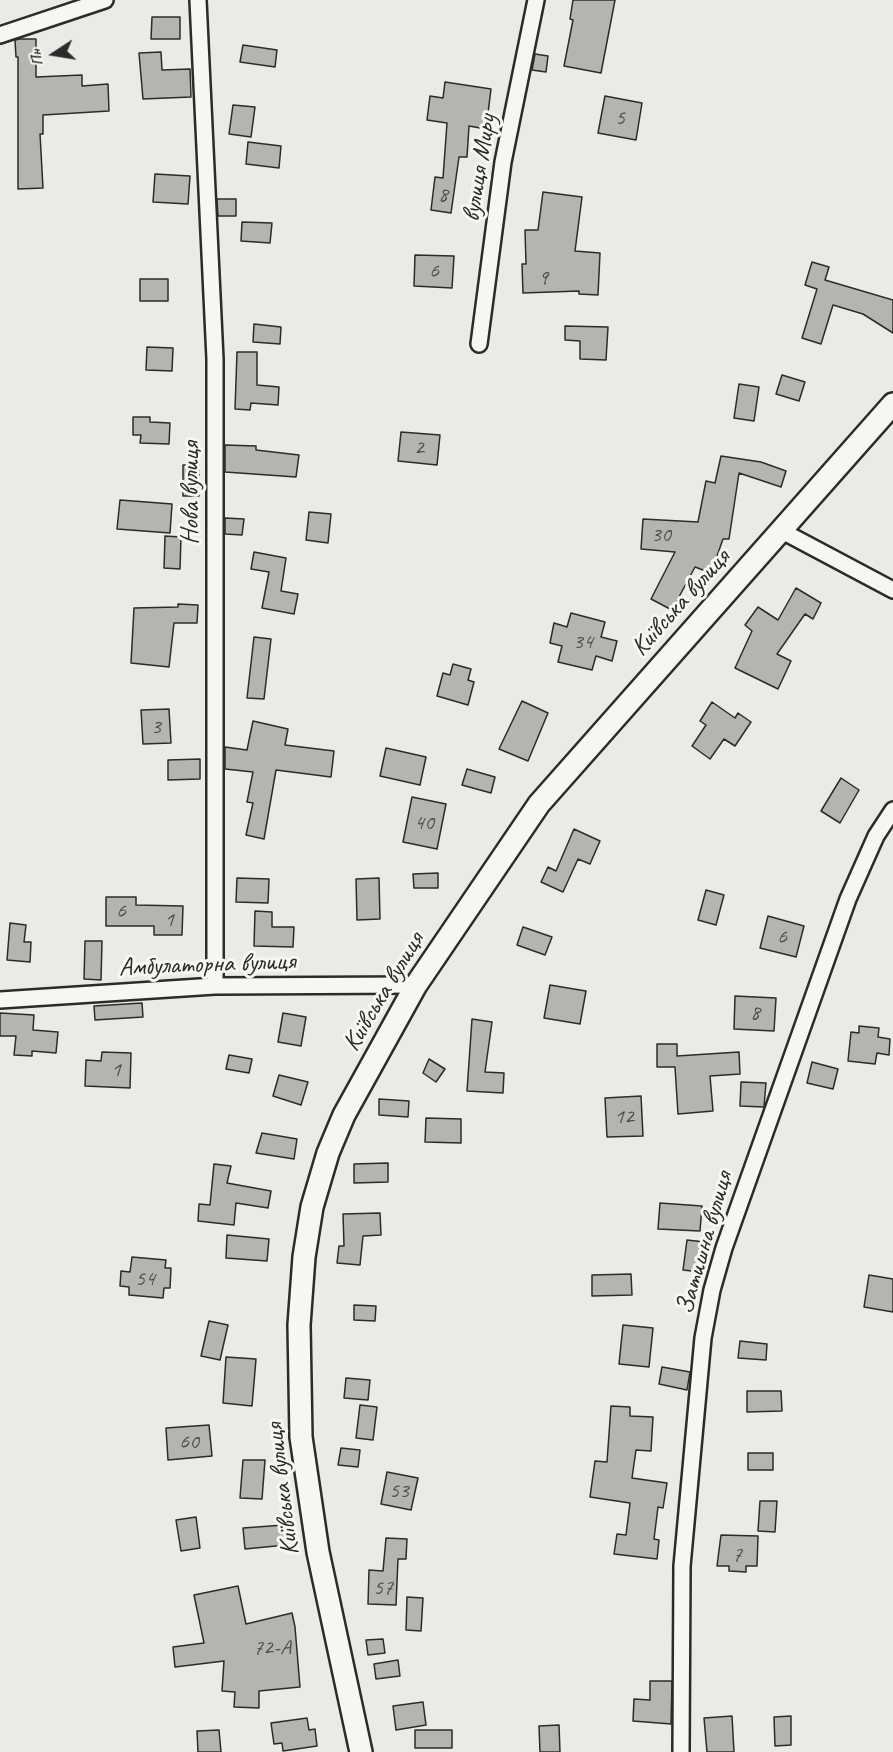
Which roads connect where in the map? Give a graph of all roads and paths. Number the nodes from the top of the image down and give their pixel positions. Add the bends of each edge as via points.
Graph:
1 (105, 0) edge
2 (198, 0) edge
3 (536, 0) edge
4 (0, 34) edge
5 (478, 344) dead end
6 (893, 405) edge
7 (782, 531) junction
8 (893, 590) edge
9 (893, 810) edge
10 (416, 985) junction
11 (215, 986) junction
12 (0, 1000) edge
13 (361, 1752) edge
14 (681, 1752) edge

1 - 4 street
2 - 11 street, Нова вулиця via 215,359
3 - 5 street, вулиця Миру via 503,162
6 - 7 street, Київська вулиця
7 - 8 street
7 - 10 street, Київська вулиця via 539,804
9 - 14 street, Затишна вулиця via 876,836 848,898 712,1290 682,1566
10 - 11 street, Амбулаторна вулиця
10 - 13 street, Київська вулиця via 344,1115 328,1153 312,1207 299,1325 306,1483 329,1613
11 - 12 street, Амбулаторна вулиця

